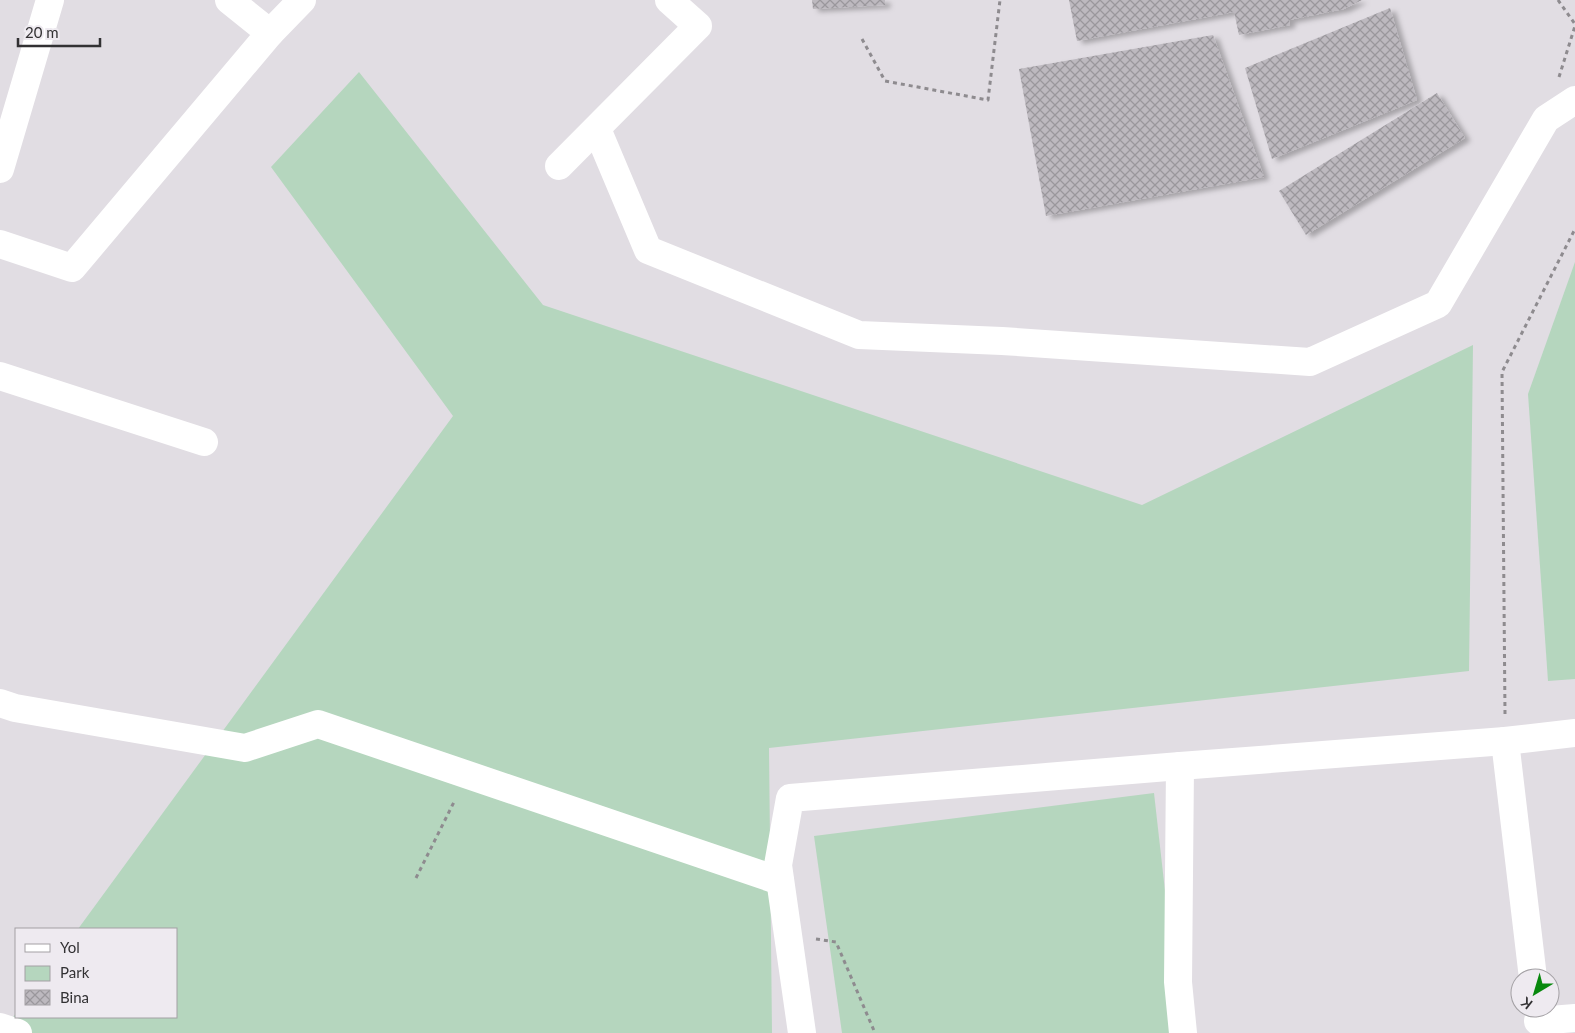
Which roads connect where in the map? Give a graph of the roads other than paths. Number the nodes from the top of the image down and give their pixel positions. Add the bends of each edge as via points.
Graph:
1 (50, 0) edge
2 (229, 0) edge
3 (302, 0) edge
4 (669, 0) edge
5 (270, 33) junction
6 (1575, 100) edge
7 (597, 128) junction
8 (559, 166) dead end
9 (0, 168) edge
10 (0, 244) edge
11 (0, 376) edge
12 (204, 442) dead end
13 (0, 703) edge
14 (1575, 733) edge
15 (1505, 741) junction
16 (1180, 766) junction
17 (780, 881) junction
18 (1532, 968) edge
19 (1575, 1018) edge
20 (1538, 1021) edge
21 (0, 1027) edge
22 (18, 1033) edge
23 (802, 1033) edge
24 (1184, 1033) edge

1 - 9 street
2 - 5 street
3 - 5 street
4 - 7 street via 698,26
5 - 10 street via 72,268
6 - 7 street via 1546,118 1438,304 1310,362 1002,341 858,336 648,250
7 - 8 street
11 - 12 street
13 - 17 street via 245,748 318,724
14 - 15 street
15 - 16 street
15 - 18 street
16 - 17 street via 790,798 778,865
16 - 24 street via 1178,982
17 - 23 street
19 - 20 street
21 - 22 street

